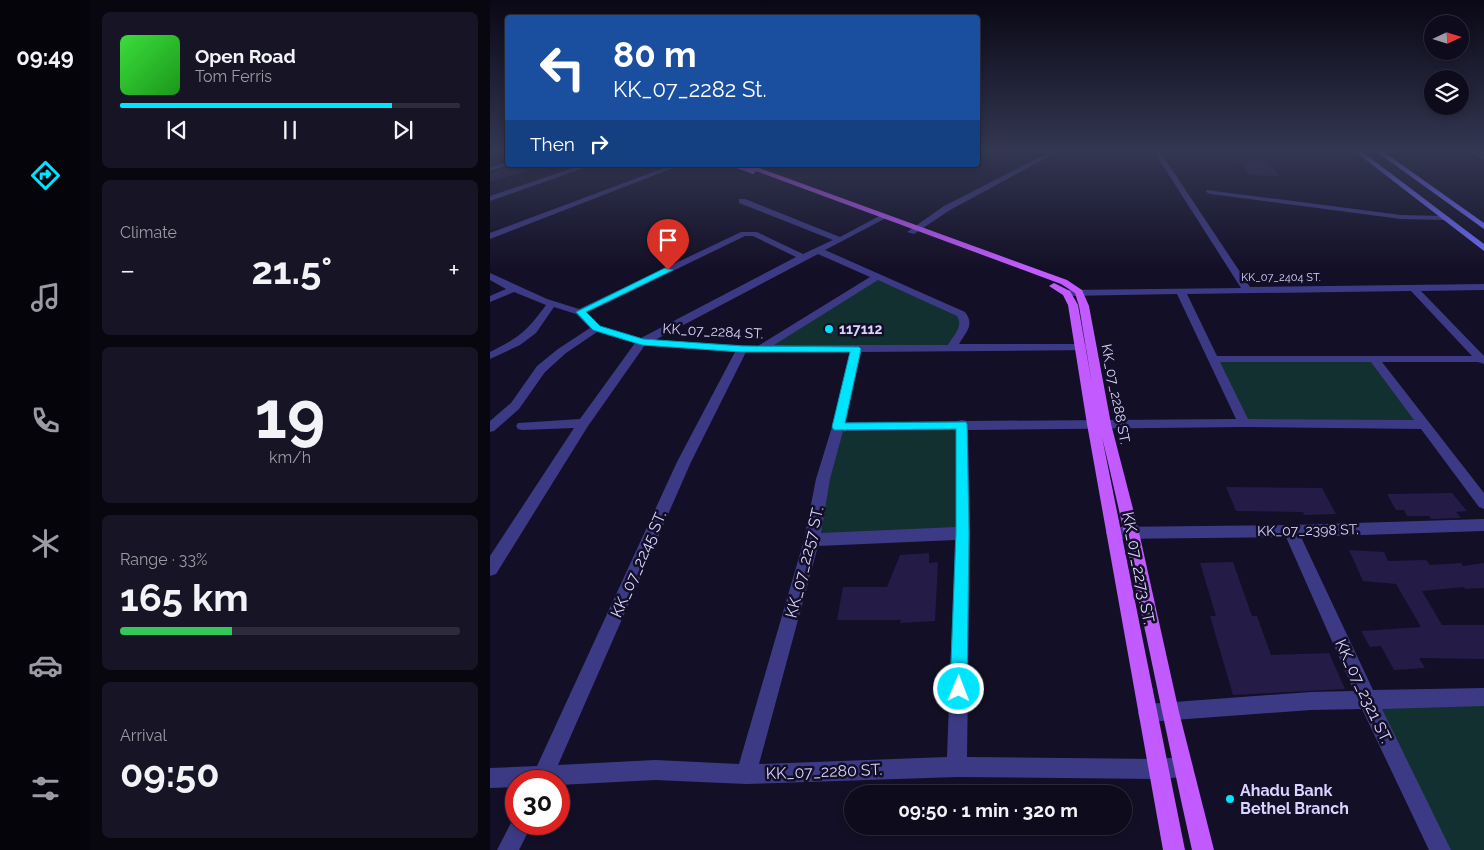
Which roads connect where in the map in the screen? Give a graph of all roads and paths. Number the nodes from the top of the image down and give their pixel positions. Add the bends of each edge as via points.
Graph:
1 (519, 190) edge
2 (613, 190) edge
3 (803, 190) edge
4 (809, 190) edge
5 (981, 190) edge
6 (1182, 190) edge
7 (1408, 190) edge
8 (1432, 190) edge
9 (1210, 192) dead end
10 (490, 200) edge
11 (742, 201) dead end
12 (880, 217) junction
13 (1446, 218) junction
14 (1484, 227) edge
15 (914, 230) junction
16 (490, 236) edge
17 (840, 240) junction
18 (1484, 248) edge
19 (817, 250) junction
20 (803, 257) junction
21 (490, 276) edge
22 (877, 277) junction
23 (1484, 287) edge
24 (514, 289) junction
25 (1414, 289) junction
26 (1180, 290) junction
27 (1247, 290) junction
28 (1073, 292) junction
29 (490, 299) edge
30 (552, 303) junction
31 (580, 312) junction
32 (596, 328) junction
33 (642, 342) junction
34 (1086, 348) junction
35 (742, 349) junction
36 (762, 349) junction
37 (856, 349) junction
38 (951, 349) junction
39 (490, 356) edge
40 (1373, 358) junction
41 (1213, 359) junction
42 (1482, 360) edge
43 (584, 423) junction
44 (1244, 423) junction
45 (962, 424) junction
46 (1099, 424) junction
47 (1425, 425) junction
48 (522, 426) dead end
49 (838, 427) junction
50 (490, 428) edge
51 (1484, 503) edge
52 (1484, 525) edge
53 (1132, 532) junction
54 (1291, 532) junction
55 (963, 533) junction
56 (1113, 533) junction
57 (812, 540) junction
58 (490, 570) edge
59 (1484, 697) edge
60 (1368, 699) junction
61 (1170, 712) junction
62 (1147, 713) junction
63 (956, 767) junction
64 (1183, 767) junction
65 (1157, 769) junction
66 (546, 770) edge
67 (746, 774) junction
68 (570, 776) edge
69 (490, 778) edge
70 (505, 778) edge
71 (515, 835) edge
72 (508, 850) edge
73 (1174, 850) edge
74 (1203, 850) edge
75 (1440, 850) edge

1 - 10 street
2 - 16 street
3 - 12 main road
4 - 12 main road
5 - 15 street
6 - 27 street
7 - 13 street
8 - 14 street
9 - 13 street via 1401,218
11 - 17 street
12 - 15 main road
12 - 17 street
13 - 18 street
15 - 28 main road via 1064,282
17 - 19 street
19 - 20 street
19 - 22 street
20 - 31 street via 754,234 744,234
20 - 33 street
21 - 24 street, KK_07_2284 ST.
22 - 36 street
22 - 38 street via 961,314 965,325
23 - 25 street, KK_07_2404 ST.
24 - 29 street
24 - 30 street, KK_07_2284 ST.
25 - 27 street, KK_07_2404 ST.
25 - 42 street
26 - 27 street, KK_07_2404 ST.
26 - 28 street, KK_07_2404 ST.
26 - 41 street
28 - 34 main road, KK_07_2273 ST. via 1073,305
30 - 31 street, KK_07_2284 ST.
30 - 39 street via 532,330 516,343
31 - 32 street, KK_07_2284 ST.
32 - 33 street, KK_07_2284 ST.
32 - 50 street via 541,369 515,406
33 - 35 street, KK_07_2284 ST.
33 - 43 street
34 - 38 street, KK_07_2284 ST.
34 - 46 main road, KK_07_2273 ST.
35 - 36 street, KK_07_2284 ST.
35 - 66 street, KK_07_2245 ST. via 684,462
36 - 37 street, KK_07_2284 ST.
37 - 38 street, KK_07_2284 ST.
37 - 49 street, KK_07_2257 ST.
40 - 41 street
40 - 42 street
40 - 47 street
41 - 44 street
43 - 48 street
43 - 58 street
44 - 46 street
44 - 47 street
45 - 46 street
45 - 49 street
45 - 55 street
46 - 53 main road, KK_07_2288 ST.
46 - 56 main road, KK_07_2273 ST.
47 - 51 street
49 - 57 street, KK_07_2257 ST. via 823,478
52 - 54 street, KK_07_2398 ST.
53 - 54 street, KK_07_2398 ST.
53 - 56 street, KK_07_2398 ST.
53 - 61 main road, KK_07_2288 ST.
54 - 60 street, KK_07_2321 ST.
55 - 57 street
55 - 63 street
56 - 62 main road, KK_07_2273 ST.
57 - 67 street, KK_07_2257 ST.
59 - 60 street
60 - 61 street
60 - 75 street, KK_07_2321 ST.
61 - 62 street
61 - 64 main road, KK_07_2288 ST.
62 - 65 main road, KK_07_2273 ST.
63 - 65 street, KK_07_2280 ST.
63 - 67 street, KK_07_2280 ST.
64 - 65 street, KK_07_2280 ST.
64 - 74 main road, KK_07_2288 ST.
65 - 73 main road, KK_07_2273 ST.
67 - 68 street, KK_07_2280 ST. via 655,770
69 - 70 street, KK_07_2280 ST.
71 - 72 street

